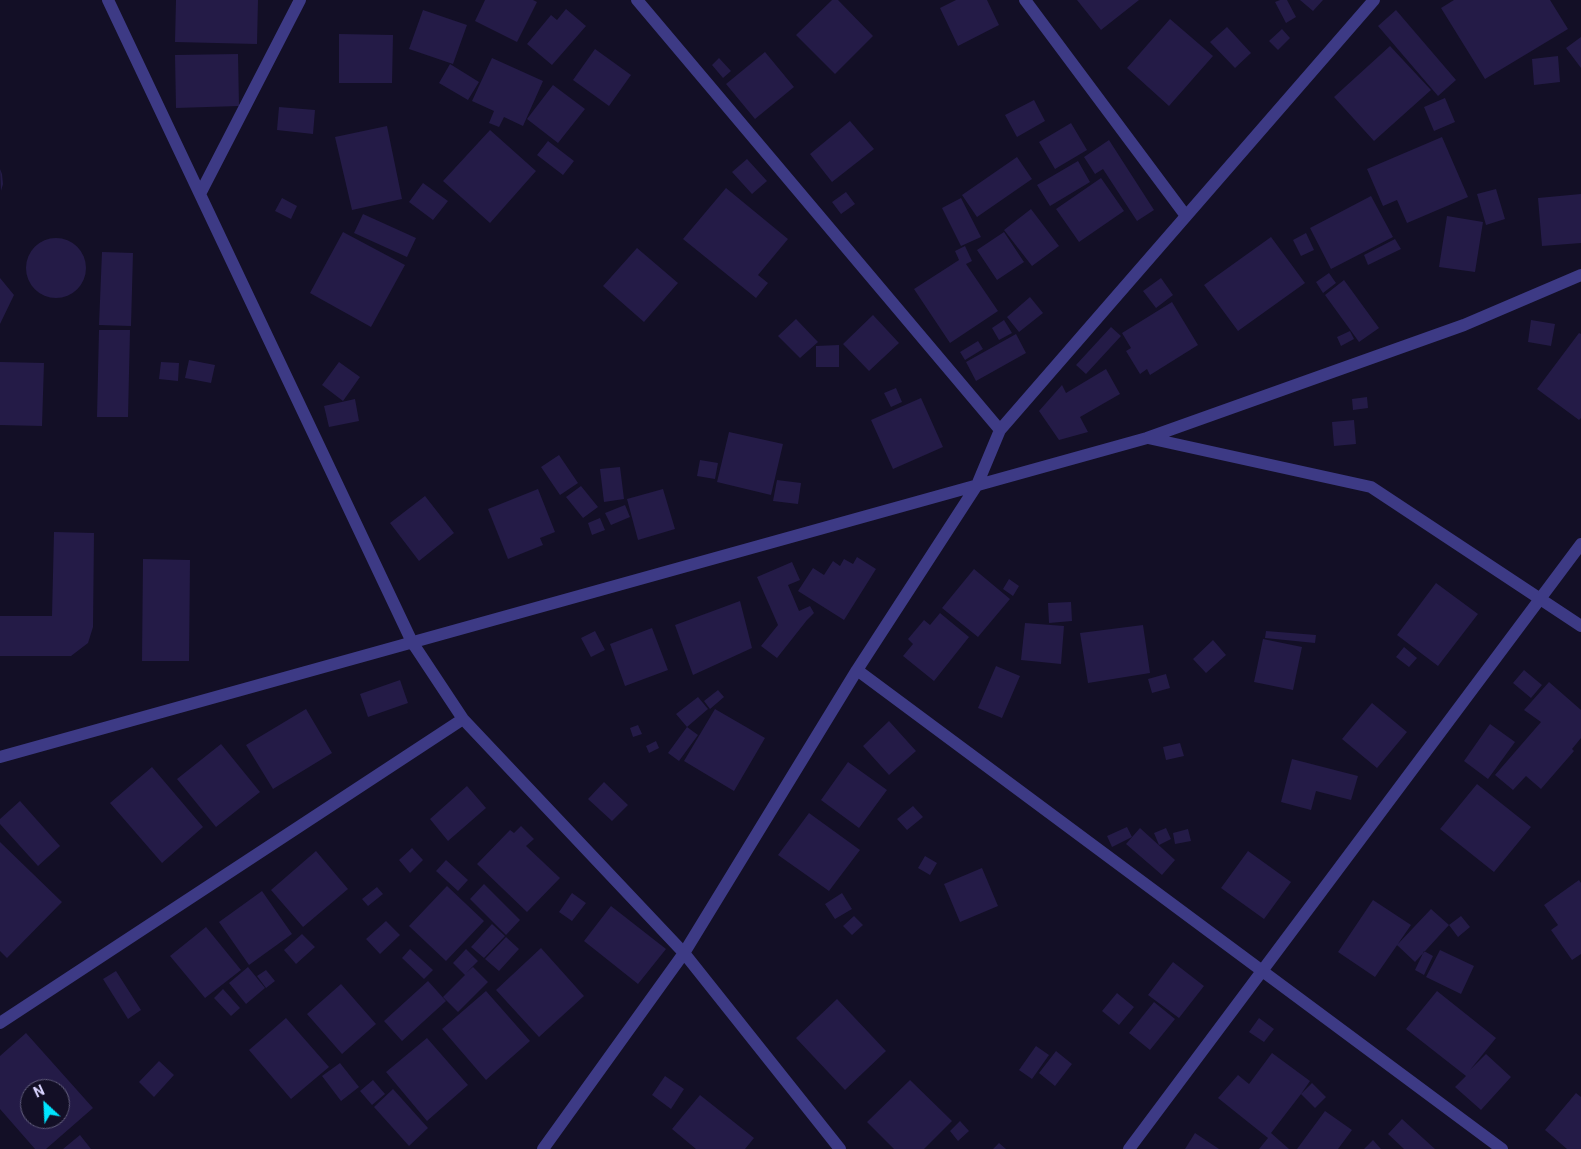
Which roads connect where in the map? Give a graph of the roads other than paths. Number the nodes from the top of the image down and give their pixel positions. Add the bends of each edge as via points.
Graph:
1 (108, 0) edge
2 (300, 0) edge
3 (637, 0) edge
4 (1025, 0) edge
5 (1374, 0) edge
6 (200, 194) junction
7 (1186, 216) junction
8 (1581, 275) edge
9 (1000, 430) junction
10 (1147, 438) junction
11 (977, 486) junction
12 (1581, 544) edge
13 (1541, 599) junction
14 (1581, 626) edge
15 (412, 642) junction
16 (857, 670) junction
17 (463, 718) junction
18 (0, 757) edge
19 (684, 953) junction
20 (1262, 971) junction
21 (0, 1023) edge
22 (543, 1149) edge
23 (840, 1149) edge
24 (1129, 1149) edge
25 (1502, 1149) edge

1 - 6 street
2 - 6 street
3 - 9 street
4 - 7 street
5 - 7 street
6 - 15 street
7 - 9 street
8 - 10 street via 1464,324
9 - 11 street
10 - 11 street
10 - 13 street via 1371,487
11 - 15 street
11 - 16 street
12 - 13 street
13 - 14 street
13 - 20 street
15 - 17 street
15 - 18 street
16 - 19 street
16 - 20 street
17 - 19 street
17 - 21 street
19 - 22 street
19 - 23 street
20 - 24 street
20 - 25 street

